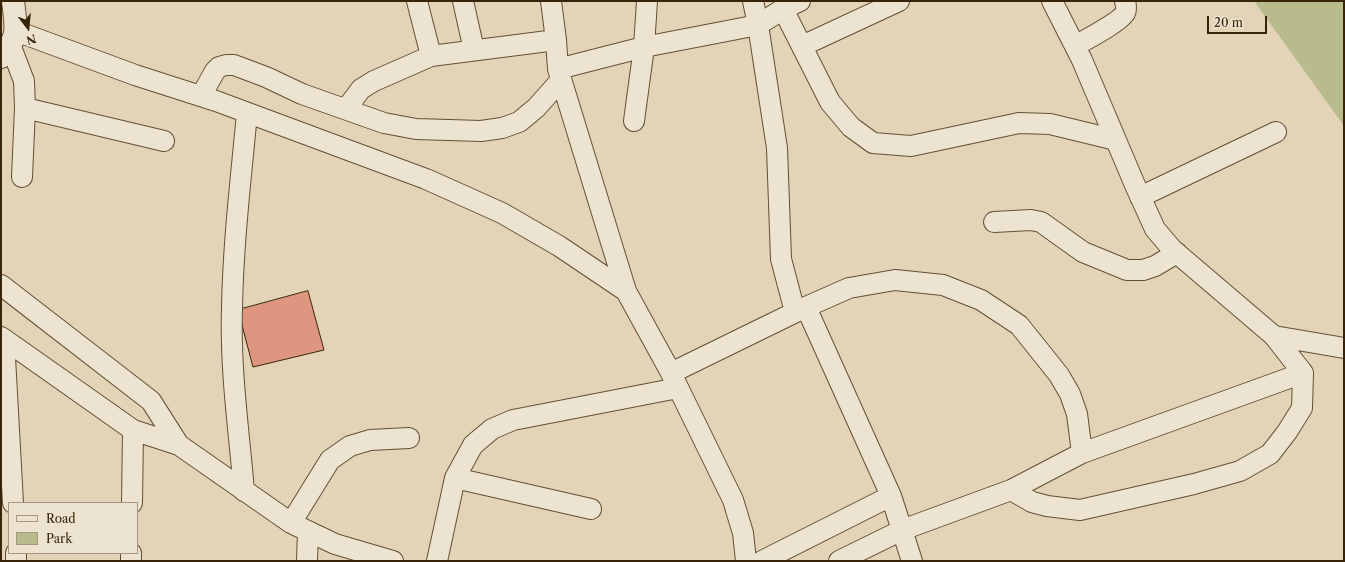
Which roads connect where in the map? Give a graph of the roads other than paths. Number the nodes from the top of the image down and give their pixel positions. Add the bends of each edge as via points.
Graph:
1 (12, 1) edge
2 (417, 1) edge
3 (463, 1) edge
4 (551, 1) edge
5 (646, 1) edge
6 (753, 1) edge
7 (899, 1) edge
8 (1052, 1) edge
9 (1125, 1) edge
10 (792, 5) edge
11 (758, 25) junction
12 (556, 40) junction
13 (9, 45) edge
14 (802, 46) junction
15 (1075, 46) junction
16 (644, 47) junction
17 (474, 50) junction
18 (431, 56) junction
19 (559, 74) junction
20 (201, 96) junction
21 (25, 108) junction
22 (346, 109) junction
23 (247, 113) junction
24 (634, 121) dead end
25 (1276, 132) dead end
26 (1116, 140) junction
27 (164, 141) dead end
28 (22, 177) dead end
29 (1140, 197) junction
30 (994, 222) dead end
31 (1177, 253) junction
32 (1, 285) edge
33 (626, 291) junction
34 (800, 309) junction
35 (1274, 336) junction
36 (2, 338) edge
37 (1344, 348) edge
38 (1302, 373) junction
39 (674, 381) junction
40 (4, 385) edge
41 (133, 430) junction
42 (409, 438) dead end
43 (179, 445) junction
44 (1082, 453) junction
45 (6, 464) edge
46 (455, 478) junction
47 (1011, 490) junction
48 (244, 491) junction
49 (891, 496) junction
50 (13, 502) edge
51 (132, 502) edge
52 (591, 509) dead end
53 (299, 527) junction
54 (902, 530) junction
55 (307, 561) edge
56 (393, 561) edge
57 (437, 561) edge
58 (746, 561) edge
59 (762, 561) edge
60 (839, 561) edge
61 (912, 561) edge

1 - 13 street
2 - 18 street
3 - 17 street
4 - 12 street
5 - 16 street
6 - 11 street
7 - 14 street
8 - 15 street
9 - 15 street via 1125,14
10 - 11 street
10 - 14 street
11 - 16 street
11 - 34 street via 777,148 782,258
12 - 17 street
12 - 19 street
13 - 20 street via 135,75
13 - 21 street via 24,80
14 - 26 street via 830,102 851,128 872,143 911,146 1019,123 1050,124
15 - 26 street
16 - 19 street
16 - 24 street
17 - 18 street
18 - 22 street via 361,89
19 - 22 street via 536,108 519,122 502,128 481,131 416,129 384,123
19 - 33 street
20 - 22 street via 219,67 234,65 302,94
20 - 23 street
21 - 27 street
21 - 28 street
23 - 33 street via 426,179 502,213 559,246
23 - 48 street via 232,310 233,375
25 - 29 street
26 - 29 street
29 - 31 street via 1155,229
30 - 31 street via 1041,222 1084,252 1127,270 1143,270 1155,266
31 - 35 street
32 - 43 street via 151,401
33 - 39 street
34 - 39 street
34 - 44 street via 849,288 895,280 943,285 981,300 1019,325 1059,375 1070,394 1077,414
34 - 49 street
35 - 37 street
35 - 38 street
36 - 40 street
36 - 41 street
38 - 44 street
38 - 47 street via 1302,408 1288,432 1270,454 1240,470 1194,484 1080,510 1032,502
39 - 46 street via 513,420 492,429 473,446
39 - 58 street via 733,500 743,533
40 - 45 street
41 - 43 street
41 - 51 street
42 - 53 street via 370,440 350,446 330,460
43 - 48 street
44 - 47 street
45 - 50 street
46 - 52 street
46 - 57 street
47 - 54 street
48 - 53 street
49 - 54 street
49 - 59 street
53 - 55 street
53 - 56 street via 335,544
54 - 60 street
54 - 61 street

